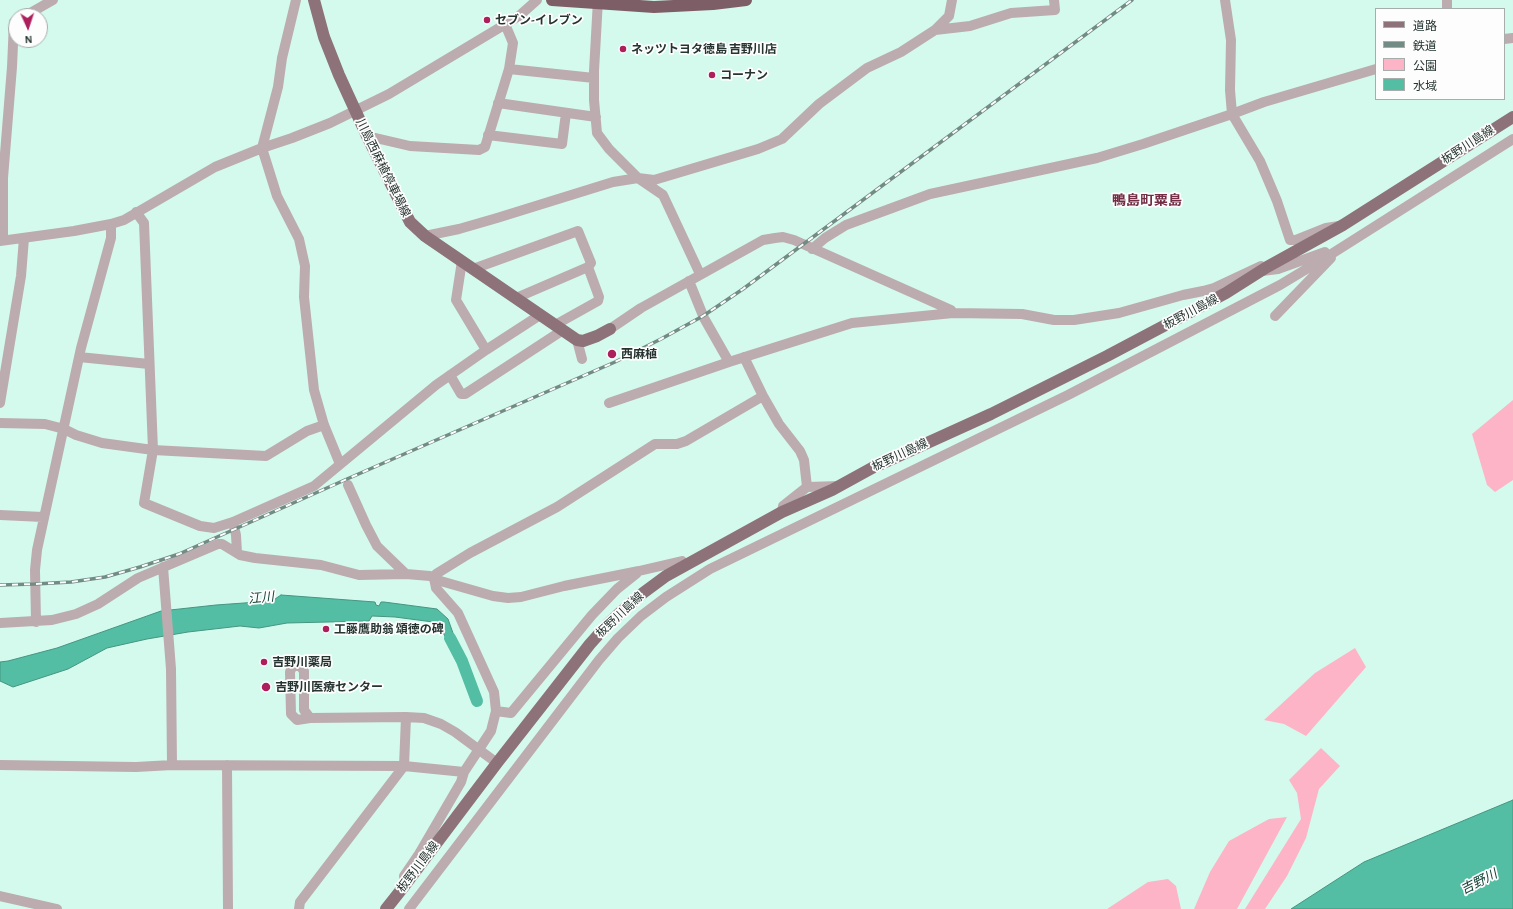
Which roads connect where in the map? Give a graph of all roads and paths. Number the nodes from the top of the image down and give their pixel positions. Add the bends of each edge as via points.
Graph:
1 (52, 0) edge
2 (296, 0) edge
3 (314, 0) edge
4 (537, 0) edge
5 (552, 0) edge
6 (746, 0) edge
7 (952, 0) edge
8 (1054, 0) edge
9 (1225, 0) edge
10 (598, 2) edge
11 (38, 8) edge
12 (505, 24) junction
13 (935, 30) junction
14 (13, 48) edge
15 (509, 69) junction
16 (1375, 69) edge
17 (594, 78) junction
18 (498, 103) junction
19 (355, 111) junction
20 (566, 112) junction
21 (1232, 114) junction
22 (596, 117) junction
23 (1513, 117) edge
24 (488, 135) junction
25 (367, 136) junction
26 (1513, 139) edge
27 (262, 148) junction
28 (638, 178) junction
29 (136, 212) junction
30 (112, 224) junction
31 (1343, 225) junction
32 (424, 236) junction
33 (24, 238) junction
34 (1, 241) edge
35 (812, 249) junction
36 (1333, 253) junction
37 (462, 262) junction
38 (588, 267) junction
39 (474, 269) junction
40 (1264, 269) junction
41 (700, 274) junction
42 (689, 281) junction
43 (516, 298) junction
44 (953, 313) junction
45 (540, 315) junction
46 (1275, 316) dead end
47 (559, 328) junction
48 (610, 329) joint
49 (577, 340) junction
50 (486, 350) junction
51 (79, 357) junction
52 (744, 357) junction
53 (582, 359) dead end
54 (729, 362) junction
55 (149, 364) junction
56 (450, 375) junction
57 (763, 396) junction
58 (609, 402) dead end
59 (0, 403) edge
60 (0, 423) edge
61 (324, 424) junction
62 (64, 429) junction
63 (153, 450) junction
64 (340, 464) junction
65 (348, 485) dead end
66 (840, 486) junction
67 (807, 487) junction
68 (782, 512) junction
69 (0, 514) edge
70 (43, 517) junction
71 (233, 522) junction
72 (236, 536) junction
73 (218, 544) junction
74 (237, 553) junction
75 (685, 564) junction
76 (163, 567) junction
77 (639, 571) junction
78 (406, 574) junction
79 (434, 578) junction
80 (36, 622) junction
81 (0, 623) edge
82 (496, 711) junction
83 (406, 717) junction
84 (310, 718) junction
85 (497, 763) junction
86 (172, 765) junction
87 (227, 765) junction
88 (0, 766) edge
89 (404, 766) junction
90 (464, 772) junction
91 (405, 885) junction
92 (0, 896) edge
93 (57, 909) edge
94 (228, 909) edge
95 (300, 909) edge
96 (386, 909) edge
97 (409, 909) edge

1 - 11 street
2 - 27 street
3 - 19 main road, 川島西麻植停車場線 via 331,57
4 - 12 street
5 - 10 highway
6 - 10 highway via 654,7
7 - 13 street via 949,16
8 - 13 street via 1055,10 1011,13 970,26
9 - 21 street via 1231,40
10 - 17 street
12 - 15 street via 513,43
12 - 19 street via 411,82
13 - 28 street via 902,52 867,68 819,104 782,139 758,149 654,180
14 - 34 street
15 - 17 street
15 - 18 street
16 - 21 street
17 - 22 street
18 - 20 street
18 - 24 street
19 - 25 main road, 川島西麻植停車場線
19 - 27 street
20 - 22 street
20 - 24 street via 562,144
21 - 31 street via 1263,168 1290,240
21 - 35 street via 1097,158 930,194 846,225
22 - 28 street via 597,134
23 - 31 main road, 板野川島線
24 - 25 street via 485,147 479,150 410,146
25 - 32 main road, 川島西麻植停車場線 via 410,222
26 - 36 street
27 - 29 street via 215,168
27 - 61 street via 277,196 299,239 302,252 314,390
28 - 32 street via 613,182 459,229
28 - 41 street via 662,195
29 - 30 street
29 - 55 street via 144,223
30 - 33 street
30 - 51 street via 111,238
31 - 40 main road, 板野川島線
32 - 37 main road, 川島西麻植停車場線
33 - 34 street
33 - 59 street via 21,276
35 - 41 street via 789,238 762,240
35 - 44 street
36 - 40 street via 1327,252 1278,269
36 - 46 street via 1332,258
36 - 97 street via 1280,285 1137,360 744,552 666,597 641,616 599,660
37 - 39 main road, 川島西麻植停車場線
37 - 50 street via 456,300
38 - 39 street via 591,263 578,231
38 - 43 street
38 - 47 street via 599,297 598,301
39 - 43 main road, 川島西麻植停車場線
40 - 44 street via 1261,266 1256,267 1204,291 1093,318 1054,320 1022,314
40 - 66 main road, 板野川島線 via 1226,294 1107,356 991,414 872,468
41 - 42 street
42 - 48 street
42 - 54 street via 700,312
43 - 45 main road, 川島西麻植停車場線
44 - 52 street via 852,323
45 - 47 main road, 川島西麻植停車場線
45 - 50 street
47 - 49 main road, 川島西麻植停車場線
47 - 56 street via 465,394 461,394
48 - 49 main road via 583,341
49 - 53 street
50 - 56 street
51 - 55 street
51 - 62 street
52 - 54 street
52 - 57 street
54 - 58 street
55 - 63 street
56 - 64 street
57 - 67 street via 779,424 802,455
57 - 79 street via 686,441 677,444 655,444 557,507 470,553 436,574
60 - 62 street via 45,424
61 - 63 street via 266,456
61 - 64 street
62 - 63 street via 102,443
62 - 70 street
63 - 71 street via 144,503 200,526 214,528
64 - 71 street via 314,486
65 - 78 street via 377,546
66 - 67 street
66 - 68 main road, 板野川島線
67 - 68 street via 783,506
68 - 75 main road, 板野川島線
69 - 70 street
70 - 80 street via 36,561
71 - 72 street
72 - 73 street
72 - 74 street
73 - 74 street
73 - 76 street
74 - 78 street via 255,558 321,565 359,575
75 - 77 street via 682,560
75 - 85 main road, 板野川島線 via 643,593 608,624
76 - 80 street via 138,578 98,604 76,614
76 - 86 street via 171,670
77 - 79 street via 508,598
77 - 82 street via 592,615 511,713
78 - 79 street
79 - 82 street via 436,588 464,625 494,692
80 - 81 street
82 - 90 street via 491,731
83 - 84 street
83 - 85 street via 434,721 455,732
83 - 89 street
84 - 84 street via 297,720 291,714 290,672 294,666 300,666 304,670 304,710
85 - 91 main road, 板野川島線
86 - 87 street
86 - 88 street
87 - 89 street
87 - 94 street
89 - 90 street
89 - 95 street via 300,902
90 - 91 street via 461,782 404,876
91 - 96 main road, 板野川島線
92 - 93 street

